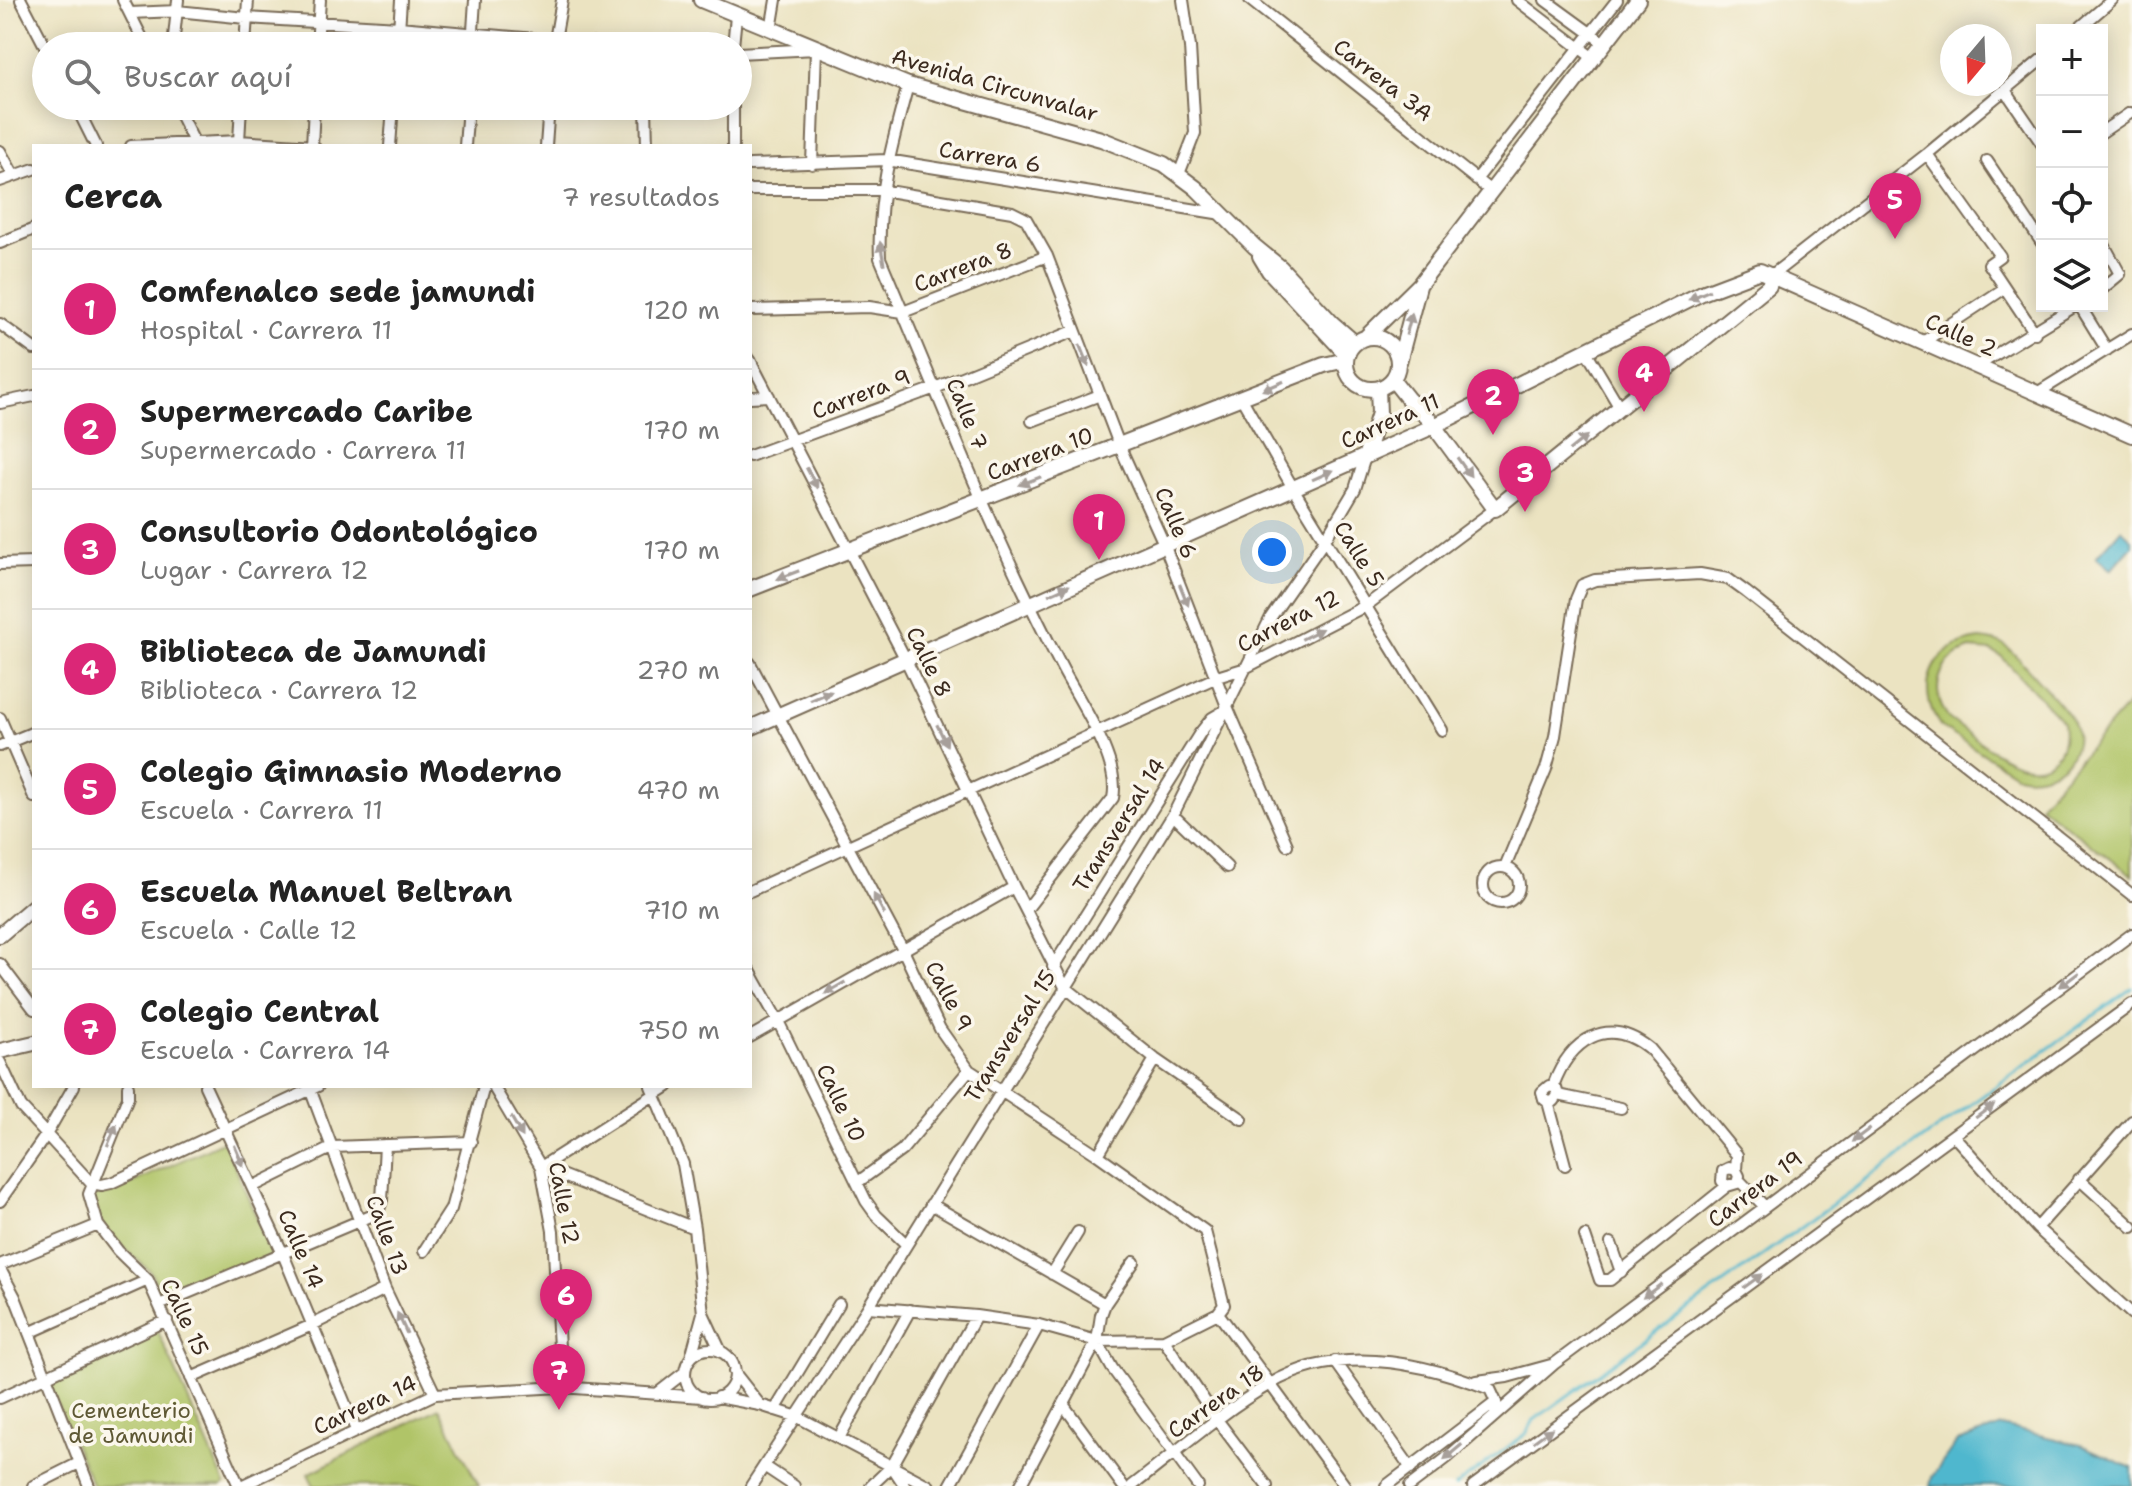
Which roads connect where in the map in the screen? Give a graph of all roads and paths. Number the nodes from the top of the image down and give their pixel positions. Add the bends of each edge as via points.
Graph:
1 (21, 0) edge
2 (123, 0) edge
3 (248, 0) edge
4 (320, 0) edge
5 (401, 0) edge
6 (475, 0) edge
7 (562, 0) edge
8 (701, 0) edge
9 (776, 0) edge
10 (1183, 0) edge
11 (1250, 0) edge
12 (1517, 0) edge
13 (1545, 0) edge
14 (1617, 0) edge
15 (1638, 0) edge
16 (2112, 0) edge
17 (716, 3) edge
18 (178, 6) edge
19 (130, 13) junction
20 (736, 16) junction
21 (246, 18) junction
22 (318, 23) junction
23 (2084, 24) edge
24 (399, 27) junction
25 (771, 30) junction
26 (38, 32) edge
27 (139, 32) edge
28 (175, 32) edge
29 (246, 32) edge
30 (318, 32) edge
31 (399, 32) edge
32 (461, 32) edge
33 (473, 32) edge
34 (557, 32) edge
35 (734, 32) edge
36 (1591, 33) junction
37 (1604, 43) junction
38 (1580, 48) junction
39 (816, 49) junction
40 (752, 52) edge
41 (1593, 58) junction
42 (2036, 64) edge
43 (2012, 84) edge
44 (908, 85) junction
45 (1998, 96) edge
46 (2009, 96) edge
47 (2130, 113) dead end
48 (83, 120) edge
49 (183, 120) edge
50 (240, 120) edge
51 (314, 120) edge
52 (392, 120) edge
53 (467, 120) edge
54 (548, 120) edge
55 (646, 120) edge
56 (733, 120) edge
57 (2108, 128) edge
58 (2036, 135) edge
59 (239, 141) junction
60 (95, 144) edge
61 (195, 144) edge
62 (283, 144) edge
63 (313, 144) edge
64 (390, 144) edge
65 (465, 144) edge
66 (546, 144) edge
67 (647, 144) edge
68 (733, 144) edge
69 (0, 151) edge
70 (1927, 154) junction
71 (887, 160) junction
72 (1987, 161) dead end
73 (812, 164) junction
74 (752, 165) edge
75 (32, 170) edge
76 (1179, 174) junction
77 (14, 176) junction
78 (1476, 180) junction
79 (0, 181) edge
80 (752, 190) edge
81 (882, 190) junction
82 (1492, 192) junction
83 (1222, 214) junction
84 (2036, 225) edge
85 (32, 230) edge
86 (0, 243) edge
87 (2108, 252) edge
88 (1047, 256) junction
89 (1772, 275) junction
90 (2108, 284) edge
91 (1419, 285) junction
92 (2005, 288) junction
93 (752, 310) edge
94 (903, 312) junction
95 (2068, 312) edge
96 (2082, 312) edge
97 (0, 324) edge
98 (1074, 331) junction
99 (2035, 333) junction
100 (2132, 334) edge
101 (1923, 342) junction
102 (32, 348) edge
103 (1353, 349) junction
104 (2107, 350) junction
105 (1586, 351) junction
106 (1399, 363) junction
107 (752, 364) edge
108 (1977, 366) junction
109 (1386, 385) junction
110 (935, 388) junction
111 (2037, 393) junction
112 (1100, 395) junction
113 (32, 396) edge
114 (769, 396) junction
115 (752, 397) edge
116 (1242, 399) junction
117 (0, 403) edge
118 (1620, 408) junction
119 (1032, 421) dead end
120 (1434, 426) junction
121 (2127, 432) edge
122 (793, 441) junction
123 (1120, 447) junction
124 (752, 455) edge
125 (1365, 457) junction
126 (1293, 488) junction
127 (981, 500) junction
128 (1495, 509) junction
129 (1326, 538) junction
130 (1164, 544) junction
131 (851, 551) junction
132 (1, 561) edge
133 (32, 563) edge
134 (752, 588) edge
135 (1028, 604) junction
136 (1367, 605) junction
137 (906, 660) junction
138 (752, 667) edge
139 (1243, 669) junction
140 (1217, 677) junction
141 (1225, 708) junction
142 (777, 715) junction
143 (0, 718) edge
144 (752, 727) edge
145 (1442, 730) dead end
146 (32, 733) edge
147 (1097, 734) junction
148 (5, 744) edge
149 (970, 792) junction
150 (32, 793) edge
151 (1173, 815) junction
152 (848, 845) junction
153 (1287, 845) dead end
154 (1227, 867) dead end
155 (1505, 867) dead end
156 (1014, 887) junction
157 (752, 890) edge
158 (2132, 895) edge
159 (32, 908) edge
160 (1026, 910) junction
161 (17, 920) junction
162 (0, 925) edge
163 (2132, 934) edge
164 (0, 935) edge
165 (903, 950) junction
166 (0, 964) edge
167 (1053, 967) junction
168 (752, 975) edge
169 (1065, 987) junction
170 (2132, 1004) edge
171 (32, 1006) edge
172 (778, 1021) junction
173 (752, 1036) edge
174 (32, 1043) edge
175 (0, 1051) edge
176 (1155, 1059) junction
177 (0, 1062) edge
178 (969, 1070) junction
179 (73, 1088) edge
180 (128, 1088) edge
181 (206, 1088) edge
182 (310, 1088) edge
183 (312, 1088) edge
184 (484, 1088) edge
185 (494, 1088) edge
186 (1001, 1089) junction
187 (653, 1090) edge
188 (1553, 1094) junction
189 (1621, 1108) dead end
190 (1242, 1119) dead end
191 (2130, 1128) edge
192 (227, 1129) junction
193 (46, 1135) junction
194 (1953, 1135) junction
195 (471, 1142) junction
196 (385, 1145) junction
197 (333, 1147) junction
198 (1098, 1155) junction
199 (1565, 1165) dead end
200 (541, 1167) junction
201 (1737, 1175) junction
202 (2079, 1179) junction
203 (858, 1182) junction
204 (91, 1183) junction
205 (1727, 1186) junction
206 (252, 1187) junction
207 (0, 1201) edge
208 (931, 1204) junction
209 (1765, 1207) junction
210 (361, 1222) junction
211 (98, 1225) junction
212 (2132, 1227) edge
213 (694, 1228) junction
214 (2037, 1228) junction
215 (1078, 1232) dead end
216 (1585, 1236) dead end
217 (1611, 1243) dead end
218 (906, 1244) junction
219 (424, 1251) dead end
220 (283, 1254) junction
221 (1134, 1262) dead end
222 (0, 1267) edge
223 (1621, 1272) junction
224 (1052, 1274) junction
225 (148, 1280) junction
226 (385, 1289) junction
227 (839, 1304) dead end
228 (159, 1305) junction
229 (868, 1307) junction
230 (1221, 1309) junction
231 (910, 1310) junction
232 (1103, 1310) junction
233 (703, 1313) junction
234 (2132, 1314) edge
235 (976, 1316) junction
236 (167, 1320) junction
237 (312, 1325) junction
238 (1039, 1325) junction
239 (29, 1333) junction
240 (1098, 1336) junction
241 (1164, 1340) junction
242 (721, 1352) junction
243 (691, 1357) junction
244 (1335, 1361) junction
245 (1554, 1364) junction
246 (685, 1372) junction
247 (734, 1372) junction
248 (44, 1376) junction
249 (191, 1378) junction
250 (1471, 1381) junction
251 (1271, 1383) junction
252 (561, 1387) junction
253 (658, 1393) junction
254 (435, 1394) junction
255 (702, 1397) junction
256 (718, 1397) junction
257 (0, 1398) edge
258 (1496, 1402) junction
259 (760, 1405) junction
260 (1065, 1407) junction
261 (775, 1410) junction
262 (1496, 1415) junction
263 (798, 1417) junction
264 (1218, 1421) junction
265 (356, 1430) junction
266 (839, 1438) junction
267 (1176, 1453) junction
268 (79, 1463) junction
269 (764, 1466) junction
270 (892, 1466) junction
271 (1411, 1468) junction
272 (1480, 1484) edge
273 (33, 1486) edge
274 (89, 1486) edge
275 (240, 1486) edge
276 (751, 1486) edge
277 (794, 1486) edge
278 (871, 1486) edge
279 (905, 1486) edge
280 (929, 1486) edge
281 (950, 1486) edge
282 (1020, 1486) edge
283 (1123, 1486) edge
284 (1132, 1486) edge
285 (1198, 1486) edge
286 (1267, 1486) edge
287 (1345, 1486) edge
288 (1386, 1486) edge
289 (1410, 1486) edge

1 - 26 street
2 - 19 street
3 - 21 street
4 - 22 street
5 - 24 street
6 - 33 street
7 - 34 street
8 - 17 main road, Avenida Circunvalar
9 - 25 street
10 - 76 street via 1195,133
11 - 78 street, Carrera 3A
12 - 38 street
13 - 36 street
14 - 36 street
15 - 37 main road, Carrera 10
16 - 23 street
17 - 20 main road, Avenida Circunvalar
18 - 19 street
18 - 21 street
18 - 28 street
19 - 27 street
20 - 25 main road, Avenida Circunvalar
20 - 35 street
21 - 22 street
21 - 29 street
22 - 24 street
22 - 30 street
24 - 31 street
24 - 32 street
25 - 39 main road, Avenida Circunvalar
36 - 37 street
36 - 38 street
37 - 41 main road, Carrera 10
38 - 41 street
38 - 78 street
39 - 40 street
39 - 44 main road, Avenida Circunvalar
39 - 73 street
41 - 82 main road, Carrera 10
42 - 43 street, Carrera 11
44 - 71 street, Calle 7
44 - 76 main road, Avenida Circunvalar via 1101,139
45 - 70 street, Carrera 11
46 - 58 street
47 - 57 street
48 - 60 street
49 - 61 street
50 - 59 street
51 - 63 street
52 - 64 street
53 - 65 street
54 - 66 street
55 - 67 street
56 - 68 street
59 - 61 street
59 - 62 street
69 - 77 street
70 - 89 street, Carrera 11
70 - 92 street via 2000,256 1989,264
71 - 73 street, Carrera 6
71 - 81 street, Calle 7
71 - 83 street, Carrera 6
72 - 84 street
73 - 74 street, Carrera 6
75 - 77 street
76 - 83 main road, Avenida Circunvalar
77 - 79 street
78 - 82 street, Carrera 3A
80 - 81 street
81 - 88 street, Calle 6 via 1012,212 1026,219
94 -> 81 street, Calle 7 via 880,258
82 - 91 main road, Carrera 10
83 - 103 main road, Avenida Circunvalar via 1281,268 1312,310
85 - 86 street
87 - 90 street via 2120,274
88 - 94 street, Carrera 8
88 - 98 street, Calle 6
89 - 101 main road, Calle 2
89 -> 105 main road, Carrera 11 via 1760,271 1702,293
89 - 118 main road, Carrera 12 via 1769,286
91 - 103 main road, Carrera 10
106 -> 91 main road, Carrera 10
92 - 99 street
92 - 101 street
93 - 94 street, Carrera 8 via 869,307
94 - 110 street, Calle 7
95 - 99 street
96 - 104 street
97 - 102 street
98 - 110 street, Carrera 9
98 -> 112 street, Calle 6
99 - 108 street
100 - 104 street
101 - 108 main road, Calle 2
103 - 106 main road via 1385,340
103 - 109 main road via 1349,376 1354,383 1370,390
103 -> 116 main road, Carrera 10
104 - 111 street
105 - 118 street
105 - 120 main road, Carrera 11
106 - 109 main road
107 - 114 street, Calle 8
108 - 111 main road, Calle 2
109 - 120 main road
109 - 125 main road
110 - 122 street, Carrera 9
110 - 127 street, Calle 7
111 - 121 main road, Calle 2
112 - 119 street
112 - 123 street, Calle 6
113 - 117 street
114 - 115 street
114 - 122 street, Calle 8
116 - 123 main road, Carrera 10
116 - 126 street, Calle 5
128 -> 118 main road, Carrera 12
120 - 125 main road, Carrera 11
120 -> 128 main road
122 - 124 street, Carrera 9
122 -> 131 street, Calle 8
123 -> 127 main road, Carrera 10
123 - 130 street, Calle 6
126 -> 125 main road, Carrera 11
125 - 129 street via 1355,489
126 - 129 street, Calle 5
126 - 130 main road, Carrera 11
127 - 131 main road, Carrera 10
127 - 135 street, Calle 7
128 - 136 street, Carrera 12
129 - 136 street, Calle 5
129 - 139 street via 1271,617
135 -> 130 main road, Carrera 11
130 -> 140 street, Calle 6
131 -> 134 main road, Carrera 10
131 - 137 street, Calle 8
132 - 133 street
135 - 137 main road, Carrera 11
135 - 147 street, Calle 7
139 -> 136 street, Carrera 12
136 - 145 street, Calle 5
142 -> 137 main road, Carrera 11
137 -> 149 street, Calle 8
138 - 142 street, Calle 9
139 - 140 street, Carrera 12
139 - 141 street, Transversal 15
140 - 141 street, Calle 6
140 - 147 street, Carrera 12
141 - 151 street, Transversal 15
141 - 153 street, Calle 6
141 - 167 street, Transversal 14 via 1200,733
142 - 144 main road, Carrera 11
142 - 152 street, Calle 9
143 - 148 street
146 - 148 street
147 - 149 street, Carrera 12
147 - 160 street, Calle 7 via 1114,773 1113,798
148 - 150 street
149 - 152 street, Carrera 12
149 - 156 street, Calle 8
151 - 154 street
151 - 169 street, Transversal 15
152 - 157 street, Carrera 12
165 -> 152 street, Calle 9
155 - 158 street via 1546,769 1582,585 1700,574 1728,579
156 - 160 street, Calle 8
156 - 165 street
159 - 161 main road
160 - 167 street, Calle 8
161 - 162 street
161 - 164 main road
163 -> 209 street, Carrera 19
165 -> 172 street
165 - 178 street, Calle 9 via 940,1029
166 - 171 street
167 - 169 street, Calle 8
168 - 172 street, Calle 10
169 - 176 street
169 - 186 street, Transversal 15
194 -> 170 street
172 - 173 street
172 - 203 street, Calle 10
174 - 175 main road
176 - 190 street
176 - 198 street
177 - 193 street via 21,1107
178 - 186 street, Calle 9
178 - 203 street via 902,1150
179 - 193 street
204 -> 180 street
181 - 192 street, Calle 14
182 - 192 street
183 - 197 street, Calle 13
184 - 195 street
185 -> 200 street, Calle 12
186 - 198 street, Calle 9
186 - 208 street, Transversal 15
187 - 200 street
187 - 213 street via 683,1164
188 - 189 street
188 - 199 street
188 - 201 street via 1562,1063 1588,1037 1609,1032 1636,1038 1737,1155
191 - 202 street
192 - 204 street via 111,1183
192 -> 206 street, Calle 14
193 - 204 street
193 - 207 street
194 - 214 street
272 -> 194 street
195 - 196 street
195 - 219 street via 451,1209
196 - 197 street
196 - 210 street via 378,1213
197 - 206 street
197 - 210 street, Calle 13
198 - 230 street, Calle 9 via 1205,1231
200 - 213 street
200 - 252 street, Calle 12 via 553,1231
201 - 205 street via 1734,1185
201 - 205 street via 1729,1168 1723,1171
201 - 209 street
202 - 212 street
202 - 214 street
203 - 218 street, Calle 10 via 876,1215
204 - 211 street, Calle 15
205 - 223 street
206 - 220 street, Calle 14
208 - 218 street, Transversal 15
208 - 224 street
209 -> 245 street, Carrera 19
210 - 220 street
210 - 226 street, Calle 13
211 - 222 street
211 - 225 street, Calle 15
213 - 233 street
214 - 234 street
215 - 224 street
216 - 223 street via 1600,1280
217 - 223 street
218 - 229 street, Transversal 15
220 - 228 street
220 - 237 street, Calle 14
221 - 232 street
222 - 239 street
224 - 232 street
225 - 228 street, Calle 15
225 - 239 street
226 - 237 street
254 -> 226 street, Calle 13
227 - 261 street
228 - 236 street, Calle 15
229 - 231 street
229 - 263 street, Transversal 15
230 - 241 street
230 - 251 street, Calle 9
231 - 235 street
231 - 266 street
232 - 240 street
233 - 242 street
233 - 243 street
235 - 238 street
235 - 270 street
236 - 248 street
236 - 249 street, Calle 15
237 - 249 street
237 - 265 street, Calle 14
238 - 240 street
238 - 281 street
239 - 248 street
240 - 241 street
240 - 260 street
240 - 267 street via 1112,1368
241 - 264 street
242 - 243 street via 705,1350
242 - 247 street
243 - 246 street
244 - 250 street, Carrera 18 via 1399,1363
244 - 251 street, Carrera 18
244 - 271 street
245 - 250 street, Carrera 18
245 - 262 street, Carrera 19
246 - 253 street
246 - 255 street via 689,1388
247 - 256 street via 730,1388
247 - 259 street
248 - 257 street
248 - 268 street
249 - 275 street, Calle 15
250 - 258 street, Carrera 18 via 1490,1389
251 - 264 street, Carrera 18
251 - 287 street, Calle 9
252 - 253 street, Carrera 14
252 - 254 street, Carrera 14
253 - 255 street, Carrera 14
254 - 265 street, Carrera 14
255 - 256 street
256 - 259 street
258 - 262 street
258 - 271 street
259 - 261 street
260 - 282 street
260 - 283 street
261 - 263 street
262 -> 289 street, Carrera 19
263 - 266 street
263 - 269 street
264 - 267 street, Carrera 18
264 - 286 street
265 - 275 street, Carrera 14
266 - 270 street
267 - 284 street, Carrera 18
267 - 285 street
268 - 273 street
268 - 274 street
269 - 276 street
269 - 277 street
270 - 278 street
270 - 279 street
270 - 280 street
271 - 288 street

